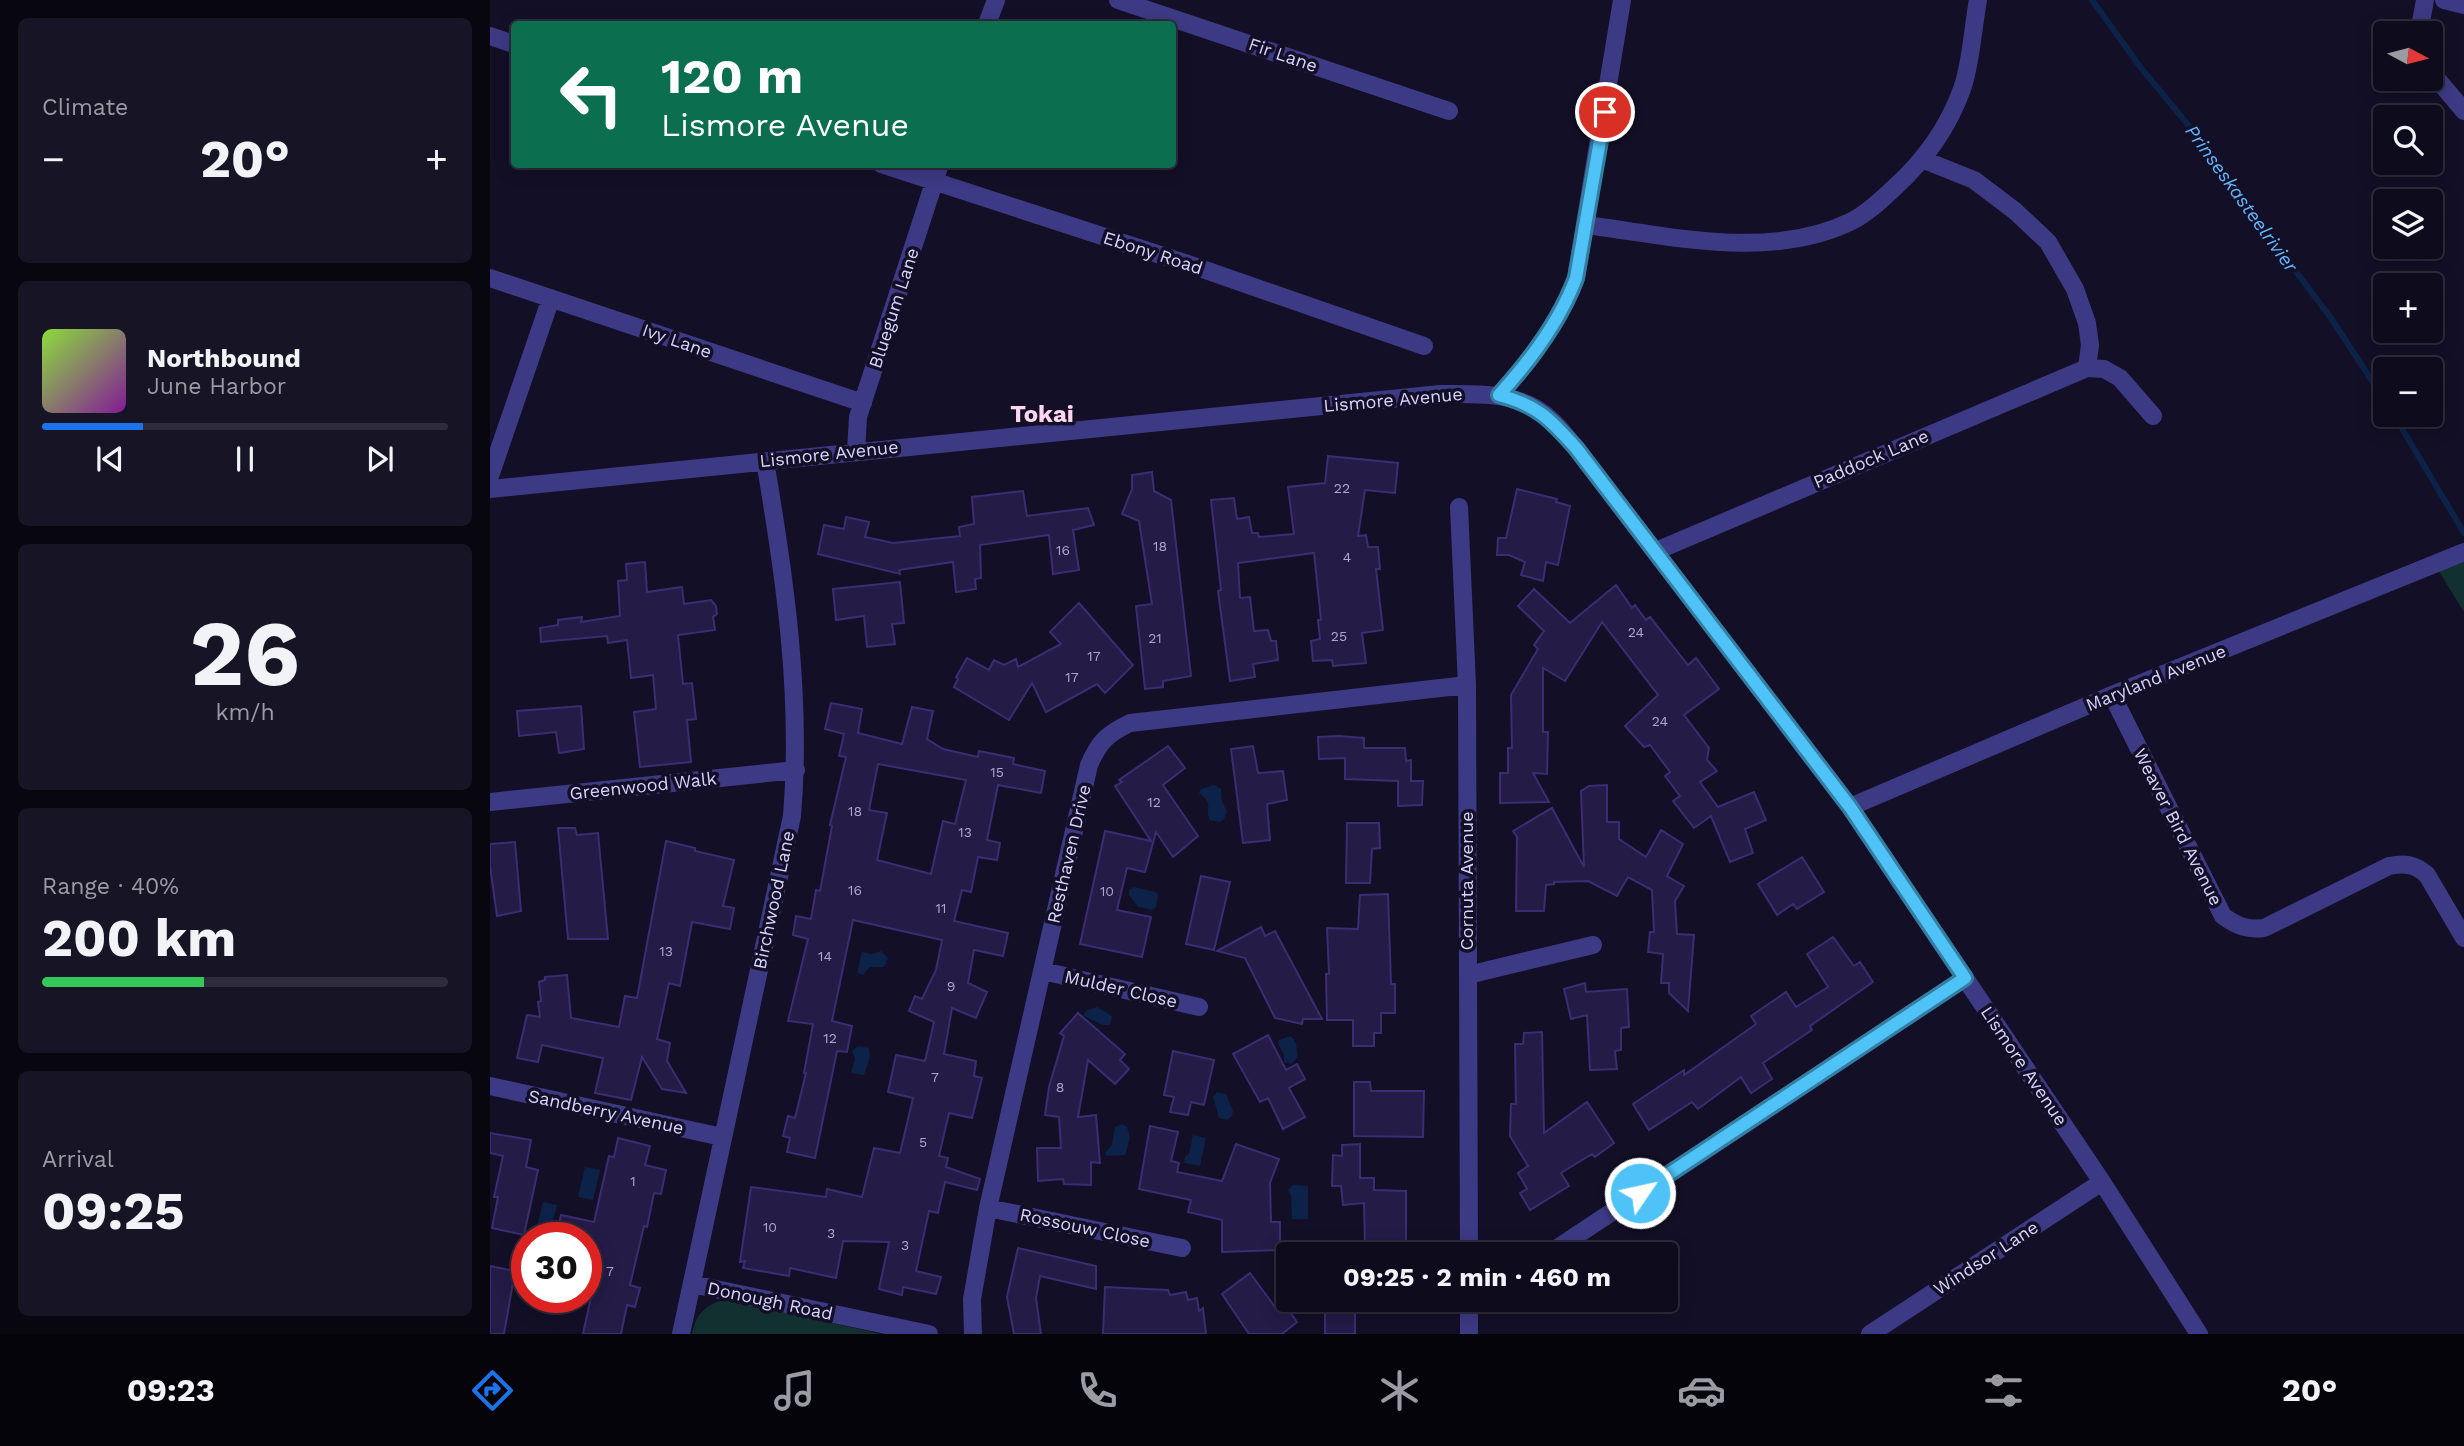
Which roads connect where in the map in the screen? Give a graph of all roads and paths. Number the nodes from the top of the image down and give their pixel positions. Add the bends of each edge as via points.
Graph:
1 (996, 0) edge
2 (1118, 0) edge
3 (1622, 0) edge
4 (1978, 0) edge
5 (2425, 0) edge
6 (2444, 0) edge
7 (2464, 5) edge
8 (988, 21) edge
9 (2421, 21) edge
10 (490, 36) edge
11 (511, 43) edge
12 (2443, 86) edge
13 (1449, 111) dead end
14 (2464, 111) edge
15 (1924, 160) junction
16 (906, 168) edge
17 (937, 173) edge
18 (1586, 225) junction
19 (490, 278) edge
20 (551, 298) junction
21 (1424, 346) dead end
22 (2087, 368) junction
23 (1499, 395) junction
24 (863, 403) junction
25 (2152, 416) dead end
26 (856, 452) junction
27 (765, 461) junction
28 (490, 476) edge
29 (490, 489) edge
30 (1459, 507) dead end
31 (1656, 551) junction
32 (2461, 553) edge
33 (1467, 685) junction
34 (2112, 695) junction
35 (796, 769) junction
36 (490, 802) edge
37 (1850, 807) junction
38 (2464, 938) edge
39 (1593, 945) dead end
40 (1043, 971) junction
41 (1468, 975) junction
42 (1965, 978) junction
43 (1199, 1007) dead end
44 (490, 1086) edge
45 (722, 1137) junction
46 (2102, 1182) junction
47 (988, 1208) junction
48 (1469, 1242) edge
49 (1567, 1242) edge
50 (1182, 1248) dead end
51 (692, 1284) junction
52 (1471, 1312) edge
53 (681, 1334) edge
54 (929, 1334) edge
55 (973, 1334) edge
56 (1469, 1334) edge
57 (1870, 1334) edge
58 (2199, 1334) edge

1 - 8 street
2 - 13 street, Fir Lane
3 - 18 street
4 - 15 street via 1963,87 1946,127
5 - 9 street
6 - 7 street
10 - 11 street
12 - 14 street
15 - 18 street via 1855,220 1824,233 1736,244
15 - 22 street via 1974,180 2048,242 2075,289 2087,323
16 - 17 street, Ebony Road
17 - 21 street, Ebony Road
17 - 24 street, Bluegum Lane
18 - 23 street via 1567,302
19 - 20 street, Ivy Lane
20 - 24 street, Ivy Lane
20 - 28 street
22 - 25 street via 2104,369 2120,378
22 - 31 street, Paddock Lane
23 - 26 street, Lismore Avenue via 1441,394
23 - 31 street, Lismore Avenue via 1550,418
24 - 26 street, Bluegum Lane
26 - 27 street, Lismore Avenue
27 - 29 street, Lismore Avenue
27 - 35 street, Birchwood Lane via 781,558 796,718
30 - 33 street, Cornuta Avenue
31 - 37 street, Lismore Avenue
32 - 34 street, Maryland Avenue
33 - 40 street, Resthaven Drive via 1130,723 1114,731 1097,746 1090,765
33 - 41 street, Cornuta Avenue
34 - 37 street, Maryland Avenue
34 - 38 street, Weaver Bird Avenue via 2223,916 2237,926 2264,928 2403,863 2419,867 2427,875
35 - 36 street, Greenwood Walk
35 - 45 street, Birchwood Lane via 792,816
37 - 42 street, Lismore Avenue
39 - 41 street
40 - 43 street, Mulder Close
40 - 47 street, Resthaven Drive
41 - 48 street, Cornuta Avenue
42 - 46 street, Lismore Avenue
42 - 49 street
44 - 45 street, Sandberry Avenue
45 - 51 street, Birchwood Lane
46 - 57 street, Windsor Lane
46 - 58 street, Lismore Avenue
47 - 50 street, Rossouw Close
47 - 55 street, Resthaven Drive via 972,1299
51 - 53 street, Birchwood Lane
51 - 54 street, Donough Road
52 - 56 street

